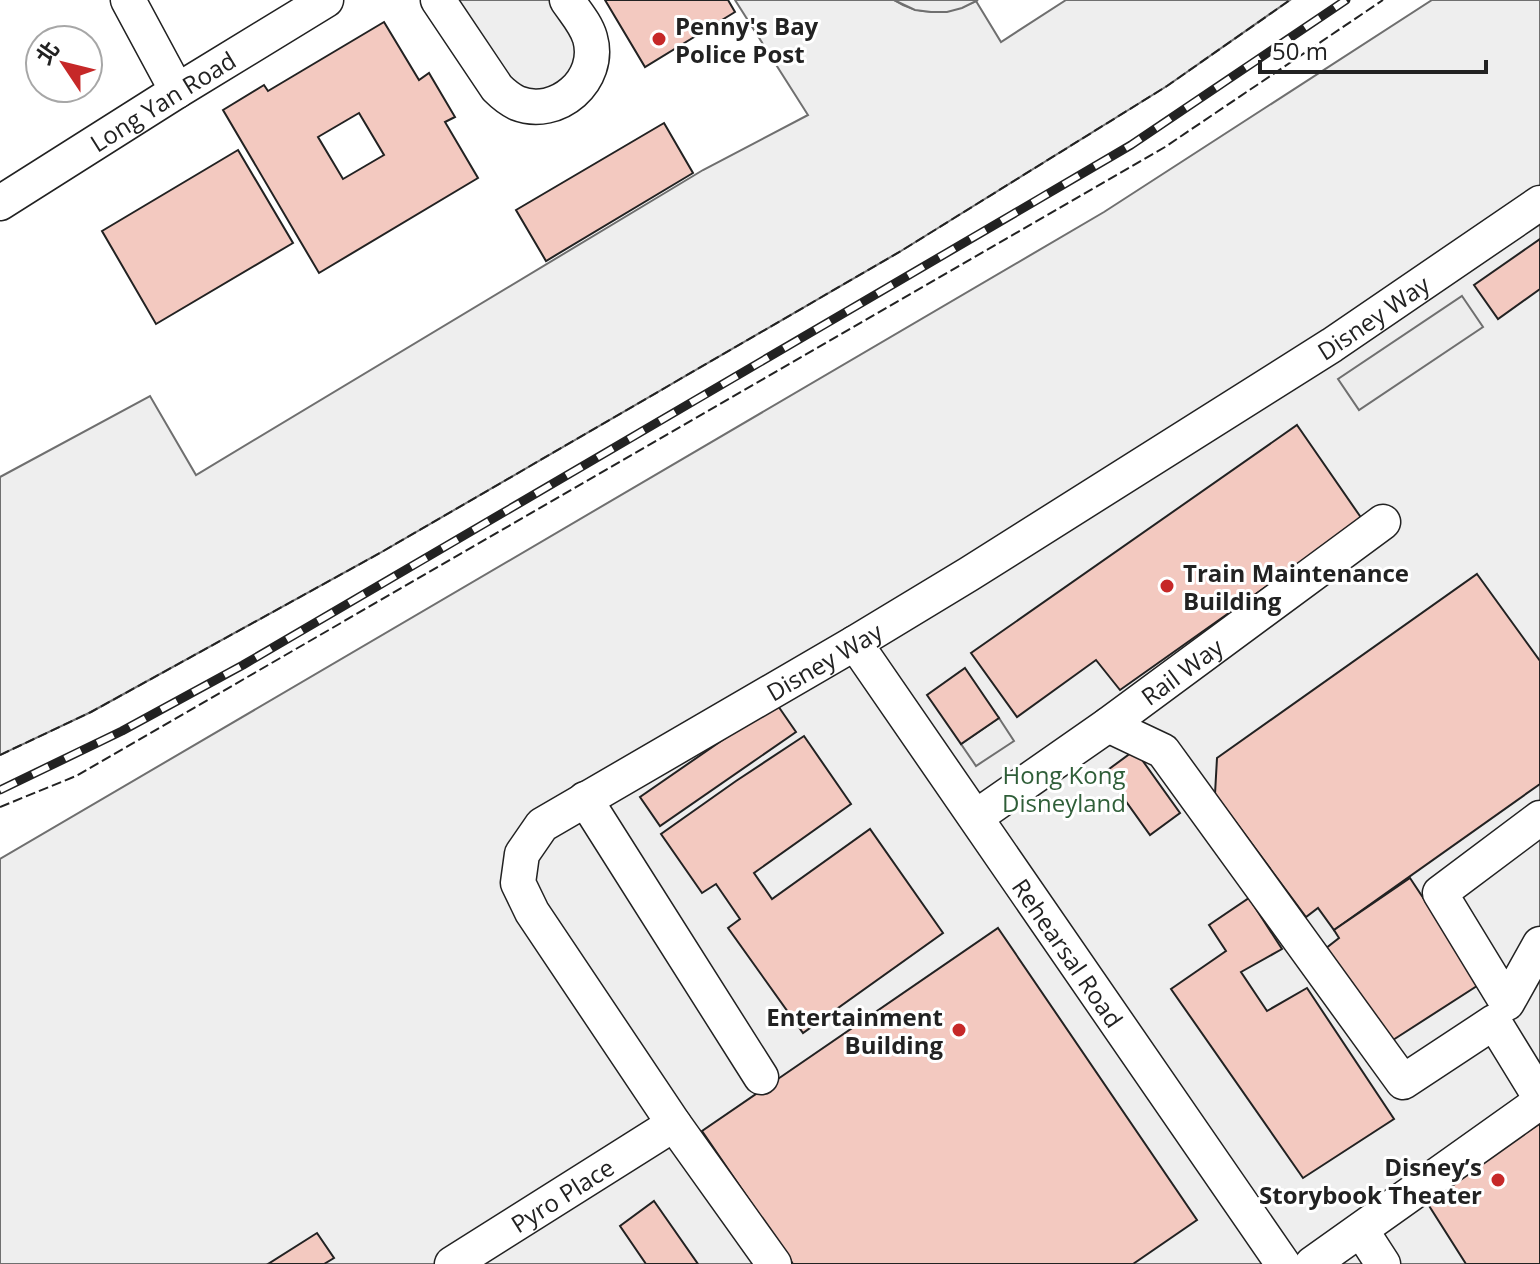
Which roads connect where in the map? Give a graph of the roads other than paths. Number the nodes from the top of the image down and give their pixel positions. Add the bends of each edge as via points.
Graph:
1 (128, 0) edge
2 (326, 0) edge
3 (438, 0) edge
4 (567, 0) edge
5 (177, 91) junction
6 (0, 203) edge
7 (1540, 203) edge
8 (1383, 522) dead end
9 (855, 643) junction
10 (1108, 725) junction
11 (585, 799) junction
12 (976, 817) junction
13 (1540, 818) edge
14 (1540, 944) edge
15 (1501, 1012) junction
16 (761, 1077) dead end
17 (1540, 1100) edge
18 (674, 1124) junction
19 (1361, 1230) junction
20 (452, 1264) edge
21 (774, 1264) edge
22 (1283, 1264) edge
23 (1312, 1264) edge
24 (1383, 1264) edge

1 - 5 street
2 - 5 street, Long Yan Road
3 - 4 street via 497,88 518,103 549,106 577,89 587,76 592,53 585,27
5 - 6 street, Long Yan Road
7 - 9 street, Disney Way via 1332,345
8 - 10 street, Rail Way
9 - 11 street, Disney Way
9 - 12 street, Rehearsal Road
10 - 12 street, Rail Way
10 - 15 street via 1163,751 1403,1082
11 - 16 street
11 - 18 street, Disney Way via 542,825 522,854 518,883 532,912
12 - 22 street, Rehearsal Road
13 - 15 street via 1440,893
14 - 15 street
15 - 17 street
17 - 19 street
18 - 20 street, Pyro Place
18 - 21 street, Disney Way
19 - 23 street
19 - 24 street

